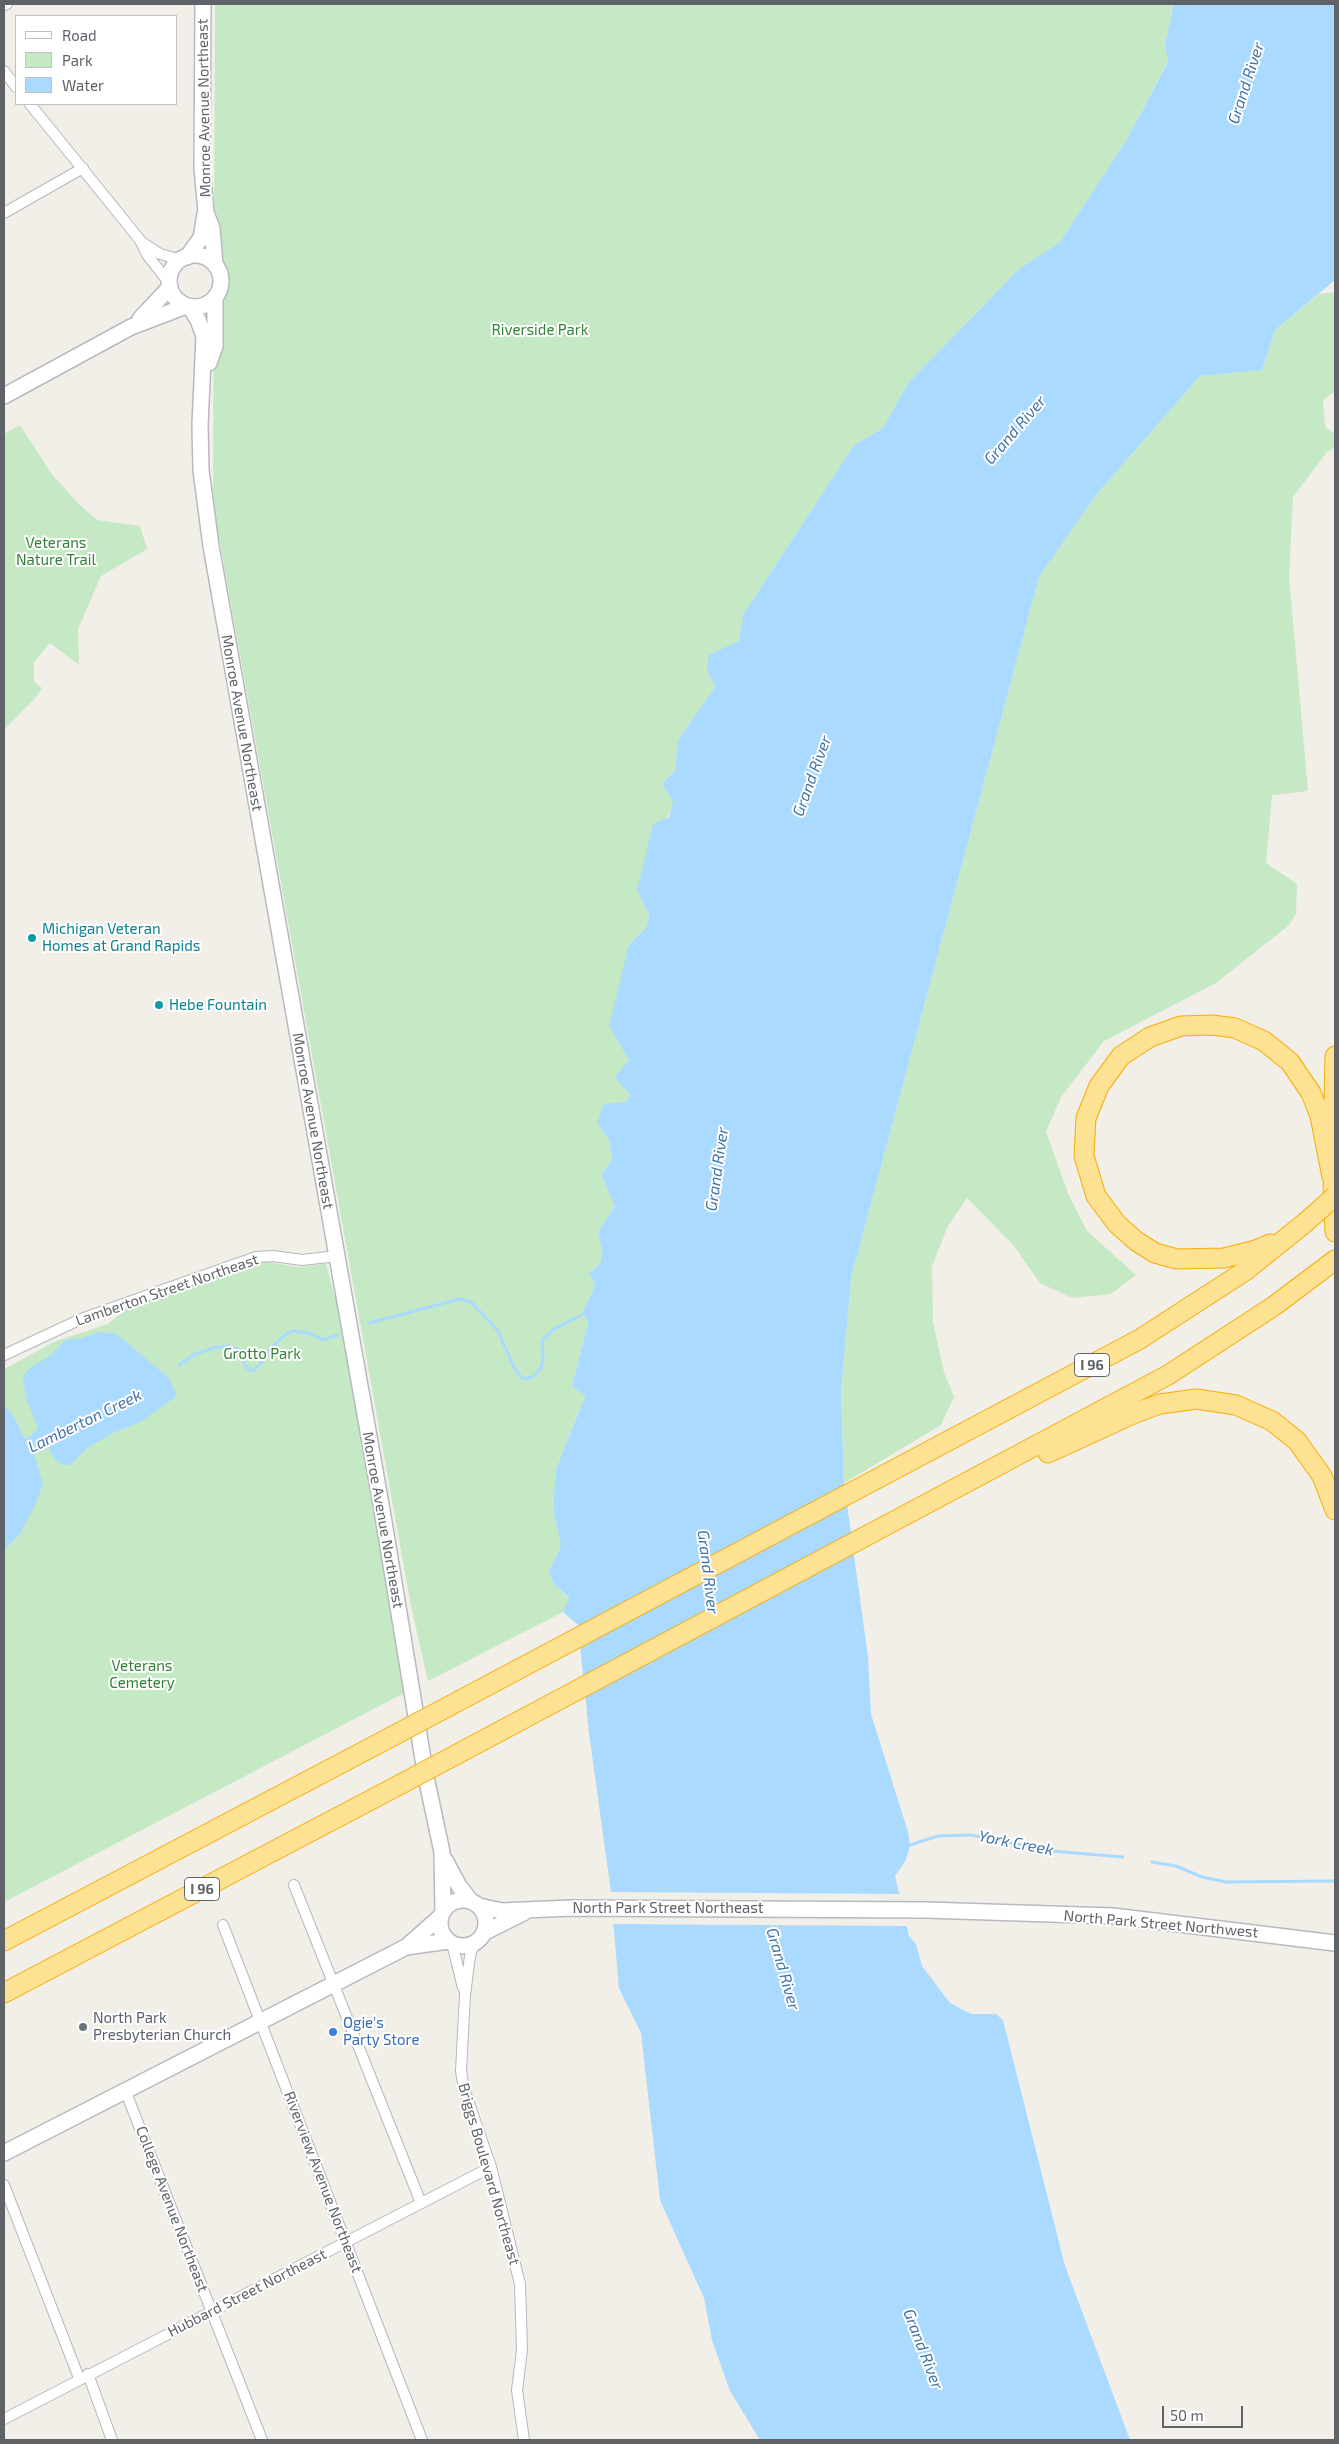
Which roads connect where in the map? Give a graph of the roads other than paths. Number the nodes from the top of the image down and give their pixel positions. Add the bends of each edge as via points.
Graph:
1 (203, 4) edge
2 (4, 72) edge
3 (15, 86) edge
4 (31, 105) edge
5 (83, 168) junction
6 (4, 213) edge
7 (206, 213) junction
8 (140, 240) junction
9 (184, 258) junction
10 (215, 266) junction
11 (170, 286) junction
12 (215, 298) junction
13 (188, 307) junction
14 (131, 327) junction
15 (202, 389) junction
16 (4, 396) edge
17 (1335, 1056) edge
18 (1332, 1177) junction
19 (1335, 1196) edge
20 (1300, 1227) junction
21 (1335, 1232) edge
22 (337, 1256) junction
23 (1335, 1260) edge
24 (4, 1356) edge
25 (954, 1490) junction
26 (1335, 1510) edge
27 (442, 1852) junction
28 (294, 1885) dead end
29 (474, 1903) junction
30 (531, 1909) junction
31 (926, 1910) joint
32 (442, 1914) junction
33 (223, 1925) dead end
34 (481, 1936) junction
35 (4, 1941) edge
36 (450, 1942) junction
37 (1335, 1943) edge
38 (406, 1947) junction
39 (332, 1983) junction
40 (4, 1993) edge
41 (465, 1995) junction
42 (261, 2022) junction
43 (126, 2090) junction
44 (4, 2153) edge
45 (491, 2167) junction
46 (4, 2185) edge
47 (421, 2203) junction
48 (347, 2243) junction
49 (211, 2311) junction
50 (83, 2376) junction
51 (4, 2418) edge
52 (112, 2440) edge
53 (262, 2440) edge
54 (422, 2440) edge
55 (524, 2440) edge

1 - 7 main road, Monroe Avenue Northeast via 202,167
2 - 3 street
4 - 5 street
5 - 6 street
5 - 8 street
7 - 9 main road, Monroe Avenue Northeast via 201,238
7 - 10 main road, Monroe Avenue Northeast via 212,228
8 - 9 street via 160,254
8 - 11 street
9 - 10 main road via 202,257
9 - 11 main road via 172,271
10 - 12 main road via 221,282
11 - 13 main road via 176,299
11 - 14 main road via 157,304
12 - 13 main road via 204,306
12 - 15 main road, Monroe Avenue Northeast via 215,346
13 - 14 main road
13 - 15 main road, Monroe Avenue Northeast via 204,336
14 - 16 main road
15 - 22 main road, Monroe Avenue Northeast via 201,470 211,546
17 - 18 highway
18 - 20 highway via 1320,1116 1311,1093 1290,1062 1264,1041 1235,1028 1181,1026 1150,1036 1121,1056 1099,1086 1086,1118 1084,1156 1096,1196 1117,1224 1136,1241 1155,1253 1177,1259 1224,1258 1256,1250
18 - 21 highway
19 - 20 highway, I 96, bridge
20 - 35 highway, I 96, bridge via 1246,1271 1140,1339
22 - 24 street, Lamberton Street Northeast via 302,1260 256,1257 81,1319
22 - 27 main road, Monroe Avenue Northeast via 426,1777
23 - 25 highway, I 96 via 1225,1340 1168,1375
25 - 26 highway via 1015,1468 1146,1409 1196,1399 1241,1407 1289,1434 1317,1467
25 - 40 highway, I 96, bridge
27 - 29 main road, Monroe Avenue Northeast via 459,1886
27 - 32 main road, Monroe Avenue Northeast
28 - 39 street
29 - 30 main road, North Park Street Northeast via 502,1910
29 - 32 main road via 452,1902
29 - 34 main road via 486,1919
30 - 31 main road, North Park Street Northeast
30 - 34 main road, North Park Street Northeast
31 - 37 main road, North Park Street Northwest via 1113,1916
32 - 36 main road via 441,1929
32 - 38 main road
33 - 42 street, Riverview Avenue Northeast
34 - 36 main road via 465,1945
34 - 41 street, Briggs Boulevard Northeast via 472,1951
36 - 38 main road
36 - 41 street, Briggs Boulevard Northeast
38 - 39 main road
39 - 42 main road
39 - 47 street
41 - 45 street, Briggs Boulevard Northeast via 461,2071 464,2089
42 - 43 main road
42 - 48 street, Riverview Avenue Northeast
43 - 44 main road
43 - 49 street, College Avenue Northeast
45 - 47 street, Hubbard Street Northeast
45 - 55 street, Briggs Boulevard Northeast via 520,2284 522,2350 517,2390
46 - 50 street
47 - 48 street, Hubbard Street Northeast
48 - 49 street, Hubbard Street Northeast
48 - 54 street, Riverview Avenue Northeast
49 - 50 street, Hubbard Street Northeast
49 - 53 street, College Avenue Northeast
50 - 51 street, Hubbard Street Northeast
50 - 52 street

